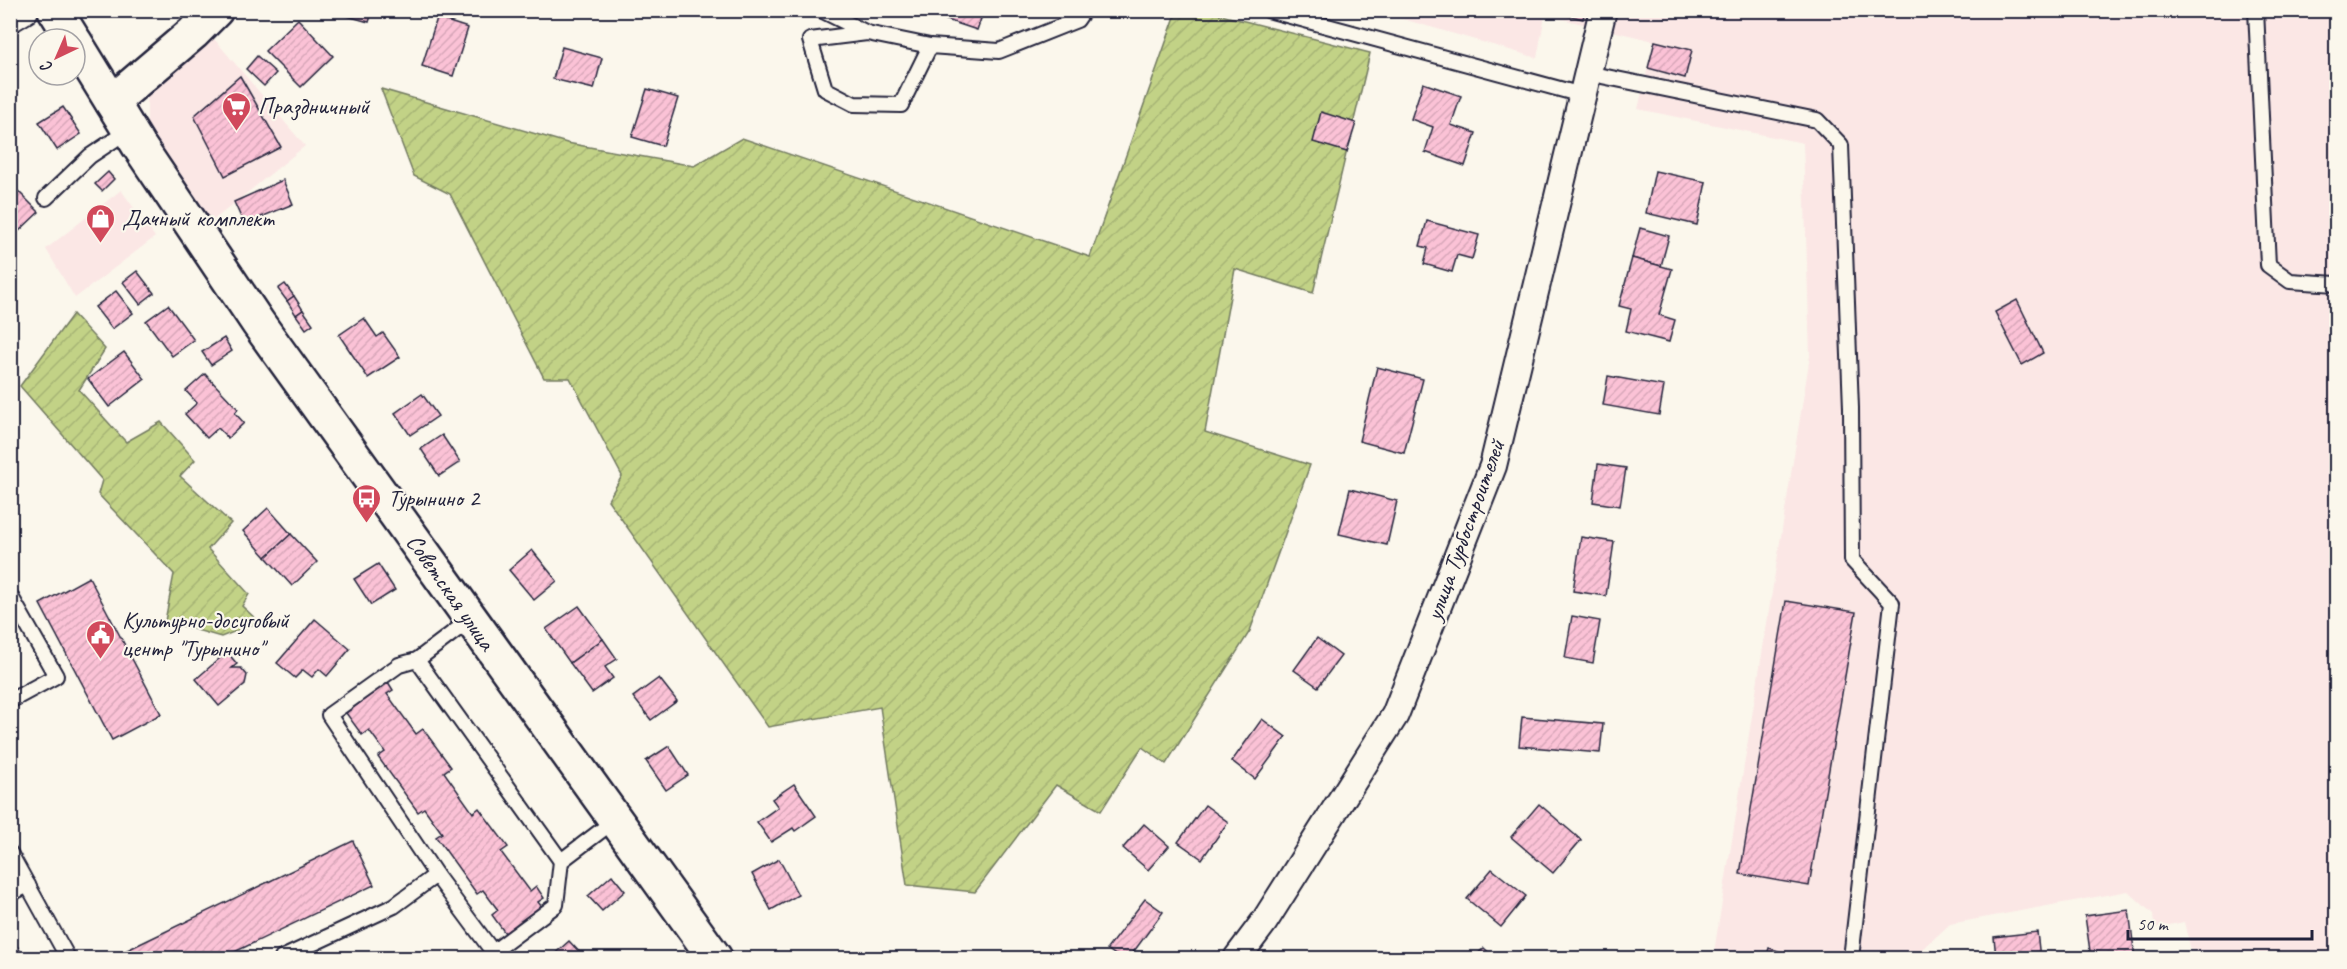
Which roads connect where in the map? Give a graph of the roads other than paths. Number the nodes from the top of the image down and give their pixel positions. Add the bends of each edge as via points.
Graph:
1 (25, 10) edge
2 (55, 10) edge
3 (216, 10) edge
4 (821, 10) edge
5 (1084, 10) edge
6 (1268, 10) edge
7 (2256, 10) edge
8 (1601, 18) edge
9 (10, 19) edge
10 (65, 27) edge
11 (867, 33) junction
12 (930, 46) junction
13 (87, 62) edge
14 (1584, 84) junction
15 (112, 102) junction
16 (129, 130) junction
17 (46, 198) dead end
18 (2337, 284) edge
19 (10, 595) edge
20 (471, 620) junction
21 (417, 660) junction
22 (10, 701) edge
23 (615, 820) junction
24 (10, 853) edge
25 (561, 861) junction
26 (436, 874) junction
27 (28, 885) junction
28 (10, 894) edge
29 (68, 958) edge
30 (282, 958) edge
31 (715, 958) edge
32 (1237, 958) edge
33 (1851, 958) edge

1 - 9 street
2 - 10 main road, Советская улица
3 - 15 main road
4 - 11 lane
5 - 12 lane via 1077,20 999,51
6 - 14 lane
7 - 18 lane via 2268,265 2290,280
8 - 14 street, улица Турбостроителей
11 - 12 lane
11 - 12 lane via 810,40 825,89 854,104 901,105
13 - 15 main road, Советская улица
14 - 32 street, улица Турбостроителей via 1493,466 1399,705
14 - 33 lane via 1817,120 1841,145 1851,408 1852,560 1892,603
15 - 16 main road, Советская улица
16 - 17 lane via 90,156
16 - 20 main road, Советская улица via 258,323
19 - 22 lane via 56,676
20 - 21 lane
20 - 23 main road, Советская улица
21 - 25 lane
21 - 26 lane via 399,665 329,715
23 - 25 lane
23 - 31 main road, Советская улица
24 - 27 lane
25 - 26 lane via 556,905 493,952
26 - 30 lane via 394,906
27 - 28 lane
27 - 29 lane

